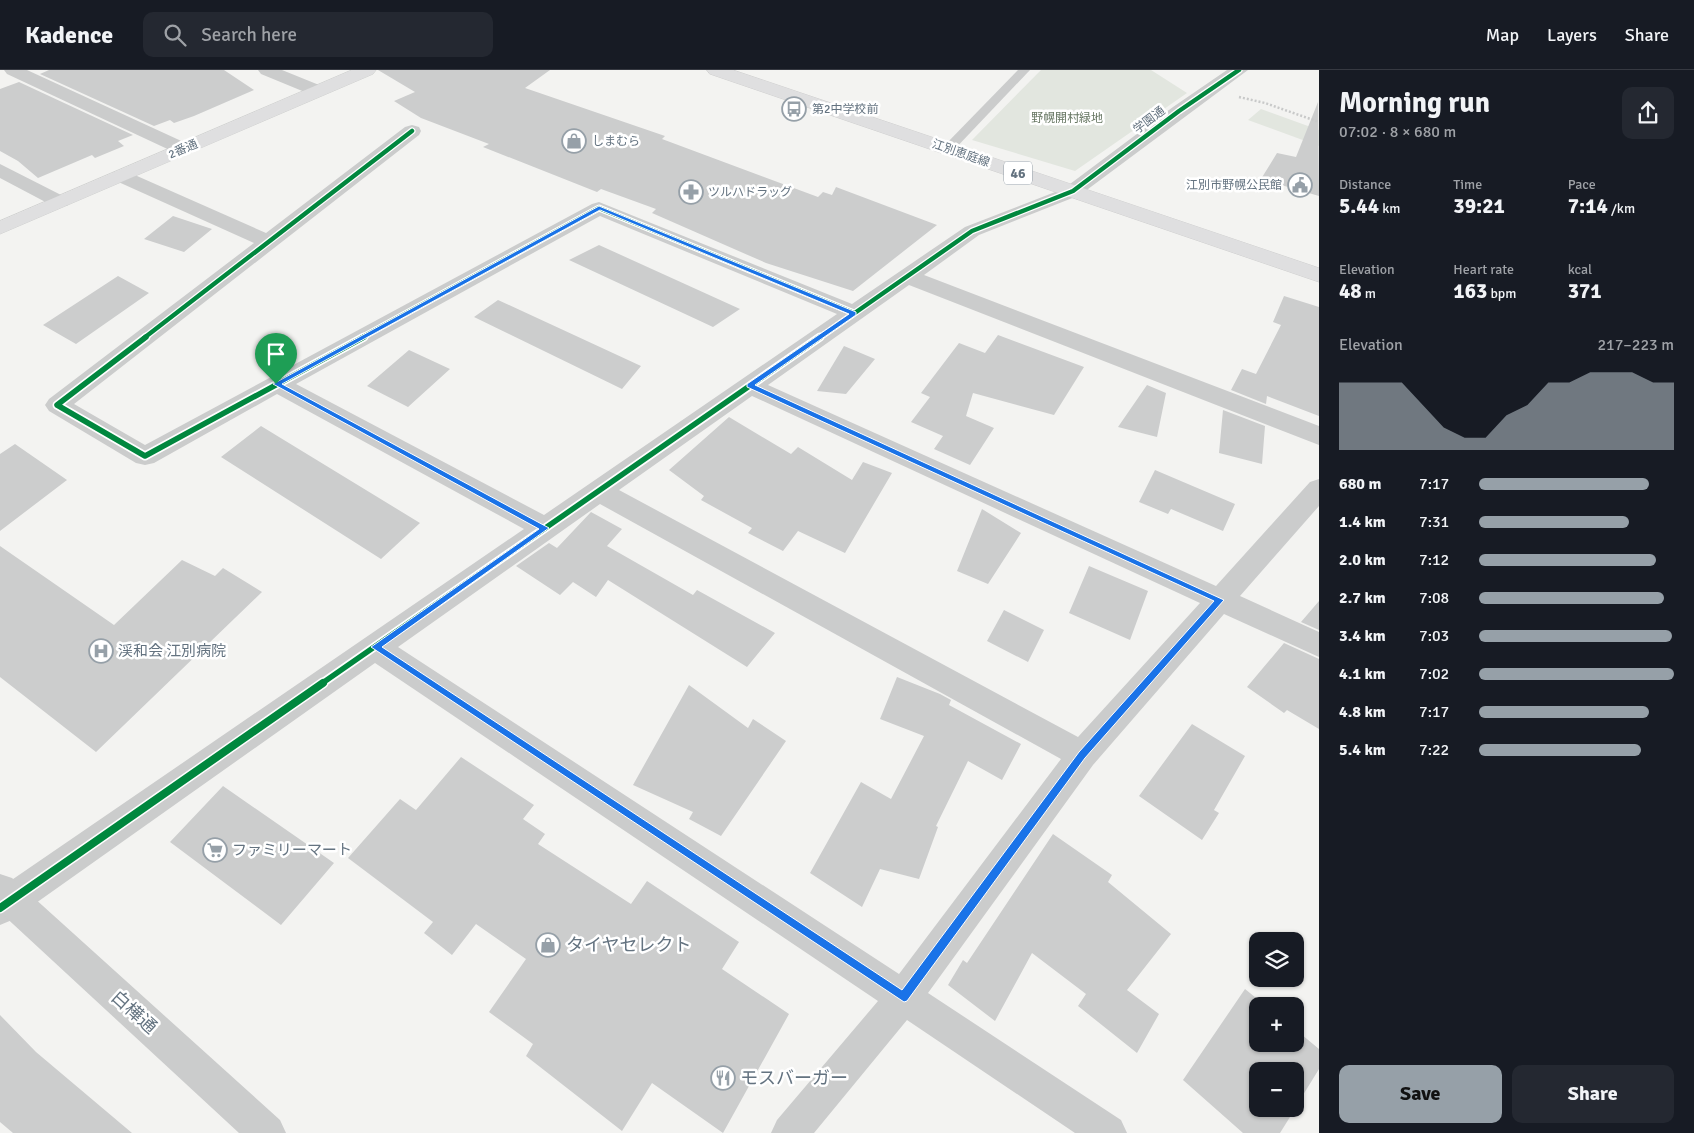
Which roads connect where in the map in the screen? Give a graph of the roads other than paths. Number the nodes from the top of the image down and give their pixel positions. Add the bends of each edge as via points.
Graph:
1 (14, 70) edge
2 (267, 70) edge
3 (367, 70) edge
4 (716, 70) edge
5 (1024, 70) edge
6 (1239, 70) edge
7 (318, 91) junction
8 (412, 131) dead end
9 (183, 149) junction
10 (948, 149) junction
11 (0, 170) edge
12 (121, 176) junction
13 (1073, 192) junction
14 (60, 202) junction
15 (0, 228) edge
16 (268, 242) junction
17 (1319, 275) edge
18 (907, 276) junction
19 (854, 314) junction
20 (276, 384) junction
21 (750, 386) junction
22 (1319, 436) edge
23 (1319, 489) edge
24 (599, 491) junction
25 (545, 528) junction
26 (1220, 600) junction
27 (1319, 644) edge
28 (375, 647) junction
29 (1082, 755) junction
30 (4, 899) edge
31 (904, 997) junction
32 (268, 1133) edge
33 (790, 1133) edge
34 (1108, 1133) edge

1 - 9 street
2 - 7 street
3 - 7 main road, 2番通
4 - 10 main road, 江別恵庭線 / 46
5 - 10 lane
6 - 13 street, 学園通
7 - 9 main road, 2番通
8 - 16 street
9 - 12 main road, 2番通
10 - 13 main road, 江別恵庭線 / 46
11 - 14 street
12 - 14 main road, 2番通
12 - 16 street
13 - 17 main road, 江別恵庭線 / 46
13 - 18 street, 学園通 via 972,231
14 - 15 main road, 2番通
16 - 20 street via 57,405 145,456
18 - 19 street, 学園通
18 - 22 street
19 - 20 street via 599,208
19 - 21 street, 学園通
20 - 25 street
21 - 24 street, 学園通
21 - 26 street
23 - 26 street
24 - 25 street, 学園通
24 - 29 street
25 - 28 street, 学園通
26 - 27 street
26 - 29 street
28 - 30 street, 学園通
28 - 31 street
29 - 31 street
30 - 32 street, 白樺通
31 - 33 street
31 - 34 street

